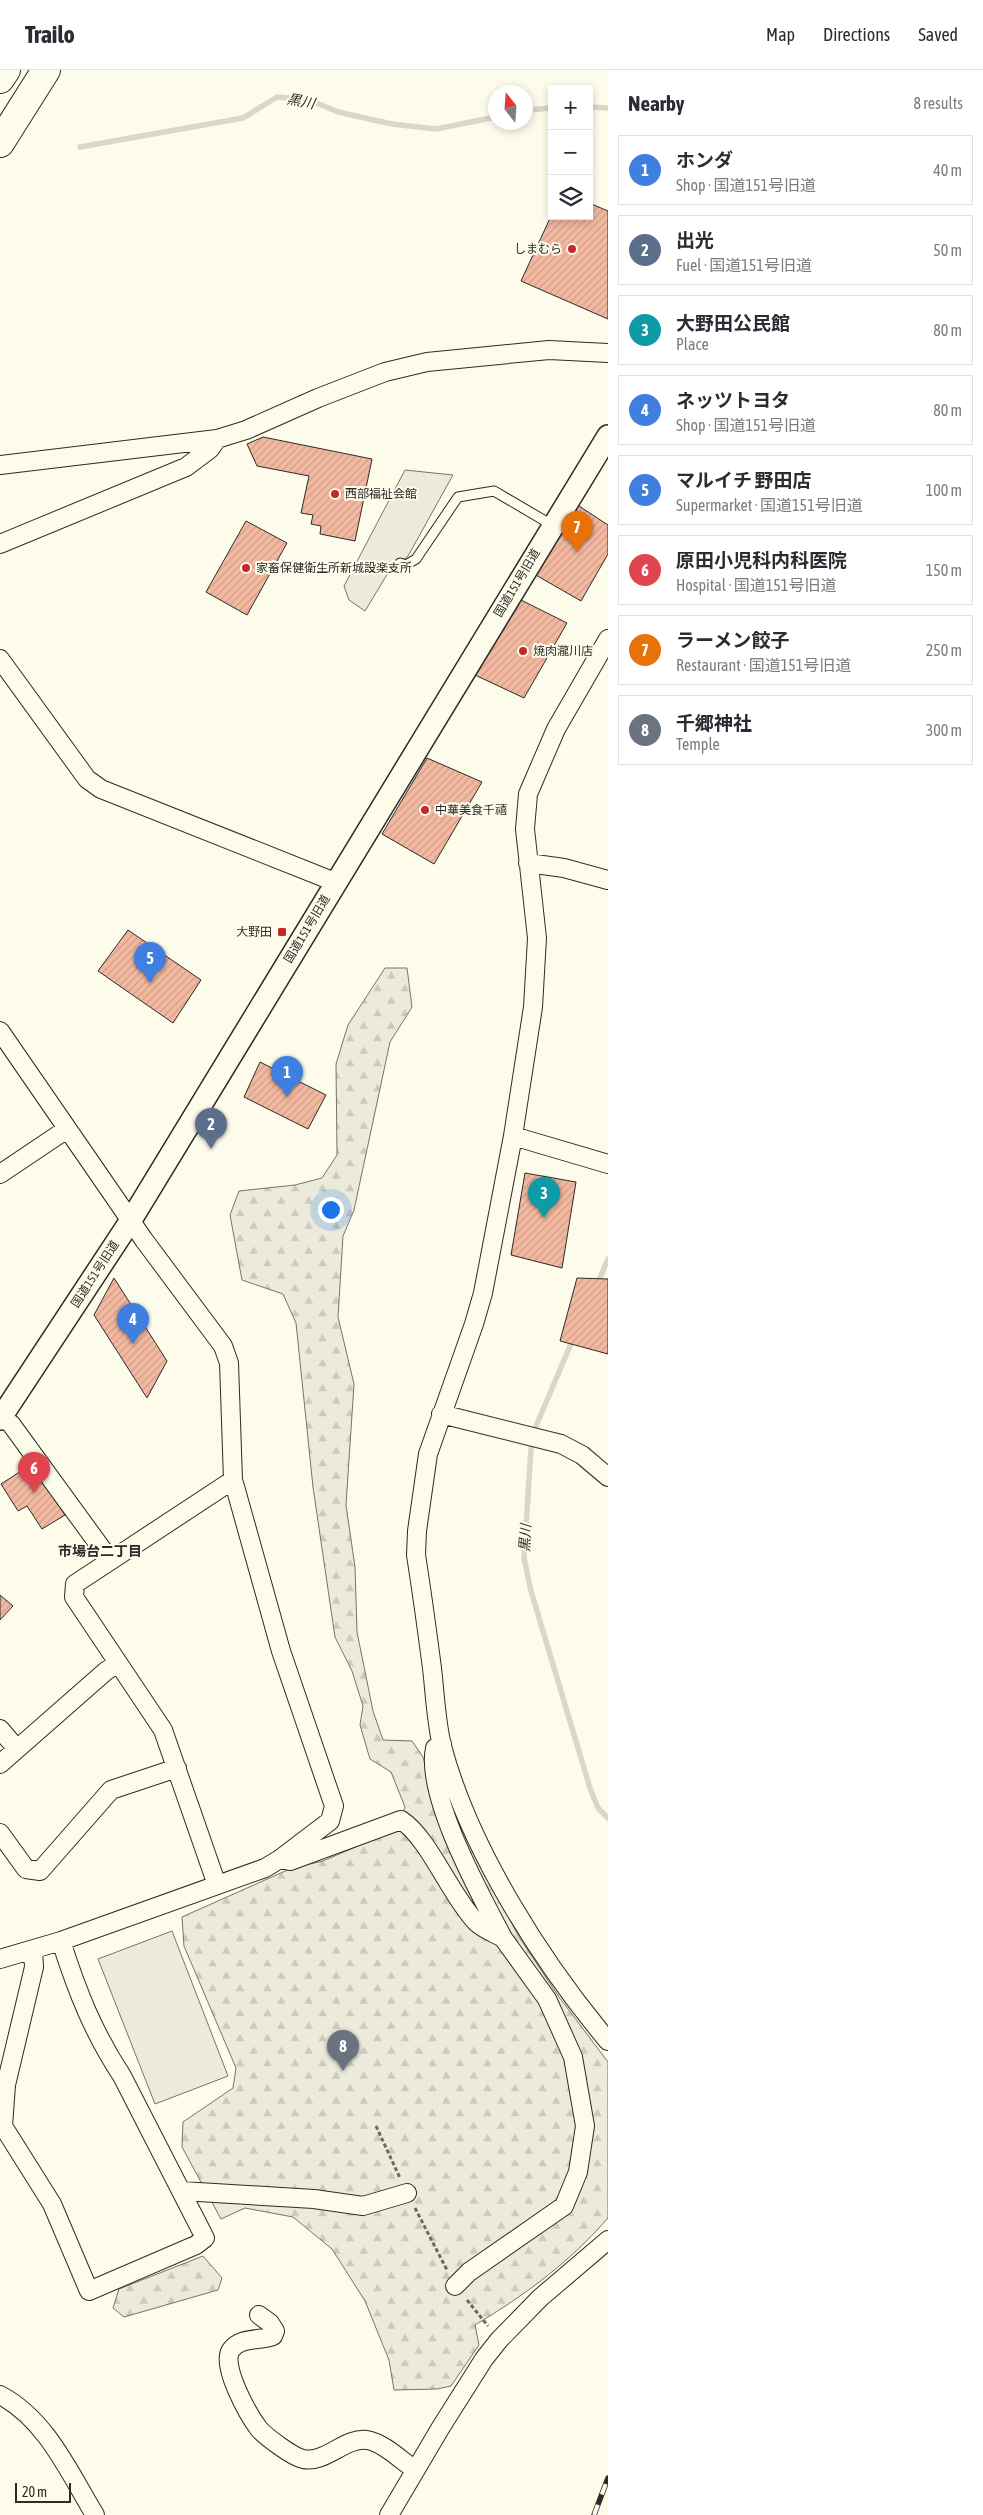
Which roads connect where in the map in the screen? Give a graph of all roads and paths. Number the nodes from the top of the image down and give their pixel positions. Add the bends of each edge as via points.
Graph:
1 (6, 70) edge
2 (46, 70) edge
3 (0, 79) edge
4 (0, 142) edge
5 (608, 353) edge
6 (608, 436) edge
7 (217, 440) junction
8 (0, 465) edge
9 (552, 525) junction
10 (0, 544) edge
11 (400, 563) dead end
12 (608, 639) edge
13 (0, 659) edge
14 (528, 863) junction
15 (608, 880) edge
16 (335, 882) junction
17 (0, 1031) edge
18 (67, 1129) junction
19 (513, 1136) junction
20 (608, 1164) edge
21 (0, 1174) edge
22 (130, 1220) junction
23 (441, 1414) junction
24 (1, 1418) edge
25 (608, 1477) edge
26 (233, 1480) junction
27 (110, 1560) junction
28 (118, 1663) junction
29 (0, 1729) edge
30 (442, 1744) junction
31 (17, 1749) junction
32 (0, 1764) edge
33 (177, 1768) junction
34 (0, 1833) edge
35 (280, 1859) junction
36 (217, 1885) junction
37 (503, 1938) junction
38 (61, 1941) junction
39 (33, 1950) junction
40 (0, 1959) edge
41 (608, 2041) edge
42 (3, 2084) edge
43 (182, 2191) junction
44 (407, 2193) dead end
45 (608, 2240) edge
46 (455, 2286) joint
47 (259, 2315) dead end
48 (499, 2340) junction
49 (0, 2395) edge
50 (415, 2470) junction
51 (95, 2515) edge
52 (389, 2515) edge

1 - 3 highway
2 - 4 highway
5 - 7 street via 549,350 427,362 386,372
6 - 9 street, 国道151号旧道
7 - 8 street
7 - 10 street via 186,467
9 - 11 lane via 494,491 458,497 416,559 406,565
9 - 16 street, 国道151号旧道
12 - 14 street via 556,729 528,794 525,829
13 - 16 street via 87,779 101,790
14 - 15 street via 564,868
14 - 19 street via 536,929 534,1007
16 - 22 street, 国道151号旧道
17 - 18 street
18 - 21 street
18 - 22 street
19 - 20 street
19 - 23 street via 481,1301
22 - 24 street, 国道151号旧道
22 - 26 street via 223,1346 229,1363
23 - 25 street via 561,1444 582,1455
23 - 30 street via 425,1473 416,1555
24 - 27 street via 11,1424
26 - 27 street
26 - 35 street via 281,1651 334,1806 330,1821
27 - 28 street via 75,1584 74,1597
28 - 31 street
28 - 33 street via 163,1730
29 - 31 street
30 - 37 street via 435,1748 433,1756 446,1820
30 - 41 street via 462,1807 493,1870 551,1965
31 - 32 street
33 - 34 street via 111,1790 40,1871 26,1870
33 - 36 street
35 - 36 street via 265,1868
35 - 37 street via 290,1861 401,1820 412,1828 455,1896 477,1924
36 - 38 street
37 - 46 street via 547,1999 573,2057 585,2126 578,2172 564,2206 469,2272
38 - 39 street
38 - 43 street via 78,1995
39 - 40 street
39 - 42 street via 34,1967
42 - 43 street via 3,2126 52,2204 89,2291 196,2245 205,2238
43 - 44 street via 314,2199 363,2206
45 - 48 street via 540,2298
46 - 48 path
47 - 50 street via 270,2322 275,2331 273,2336 238,2343 230,2351 228,2359 230,2373 250,2417 261,2431 302,2459 312,2460 366,2440
48 - 50 street
49 - 51 street via 18,2404 36,2421
50 - 52 street

